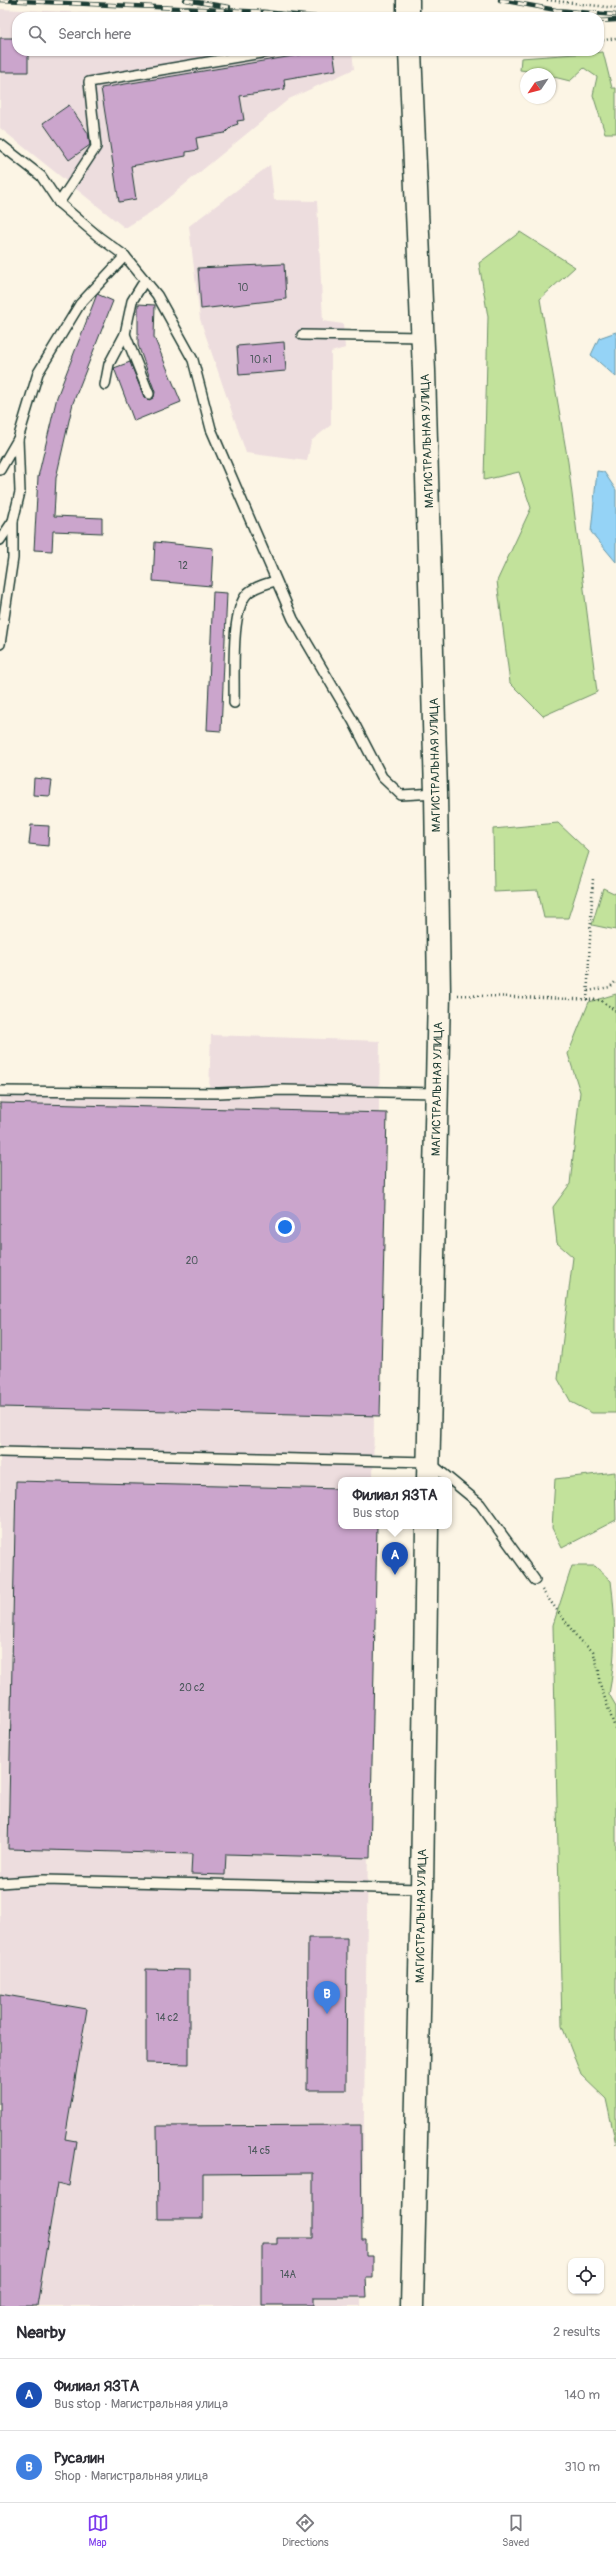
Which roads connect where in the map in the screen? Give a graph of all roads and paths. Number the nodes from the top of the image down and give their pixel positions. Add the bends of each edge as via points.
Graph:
1 (408, 0) edge
2 (548, 0) edge
3 (616, 8) edge
4 (408, 12) edge
5 (616, 38) edge
6 (604, 40) edge
7 (244, 56) edge
8 (410, 56) edge
9 (0, 144) edge
10 (59, 202) junction
11 (125, 256) junction
12 (145, 280) junction
13 (125, 334) junction
14 (302, 335) dead end
15 (423, 337) junction
16 (105, 385) dead end
17 (149, 394) dead end
18 (18, 439) junction
19 (0, 470) edge
20 (13, 521) junction
21 (0, 540) edge
22 (275, 581) junction
23 (0, 644) edge
24 (234, 703) dead end
25 (436, 793) junction
26 (593, 878) dead end
27 (616, 981) edge
28 (588, 992) junction
29 (439, 994) junction
30 (587, 1000) junction
31 (616, 1011) edge
32 (0, 1091) edge
33 (437, 1093) junction
34 (0, 1452) edge
35 (428, 1471) edge
36 (437, 1477) edge
37 (452, 1486) edge
38 (427, 1529) edge
39 (535, 1580) joint
40 (616, 1731) edge
41 (0, 1882) edge
42 (422, 1889) junction
43 (412, 2306) edge

1 - 4 main road
2 - 3 path
5 - 6 path
7 - 10 lane via 89,82 96,147
8 - 15 main road, МАГИСТРАЛЬНАЯ УЛИЦА
9 - 10 lane via 41,176
10 - 11 lane
11 - 12 lane
11 - 18 lane via 80,304 38,373
12 - 13 lane via 132,301
12 - 22 lane via 157,295 192,360 211,429
13 - 16 lane via 109,364
13 - 17 lane
14 - 15 lane
15 - 25 main road, МАГИСТРАЛЬНАЯ УЛИЦА
18 - 19 lane
18 - 20 lane via 20,492
20 - 21 lane
20 - 23 lane via 12,558
22 - 24 lane via 247,593 241,603 237,619
22 - 25 lane via 293,619 353,721 382,777 401,794
25 - 29 main road, МАГИСТРАЛЬНАЯ УЛИЦА
26 - 28 path
27 - 28 path via 610,987
28 - 30 path
29 - 30 path
29 - 33 main road, МАГИСТРАЛЬНАЯ УЛИЦА
30 - 31 path via 600,1000
32 - 33 lane via 219,1093 283,1090
33 - 35 main road, МАГИСТРАЛЬНАЯ УЛИЦА
34 - 35 lane
35 - 36 lane
37 - 39 lane via 480,1504
38 - 42 main road, МАГИСТРАЛЬНАЯ УЛИЦА
39 - 40 path via 564,1622 580,1641 593,1651 599,1681
41 - 42 lane via 44,1880
42 - 43 main road, МАГИСТРАЛЬНАЯ УЛИЦА

